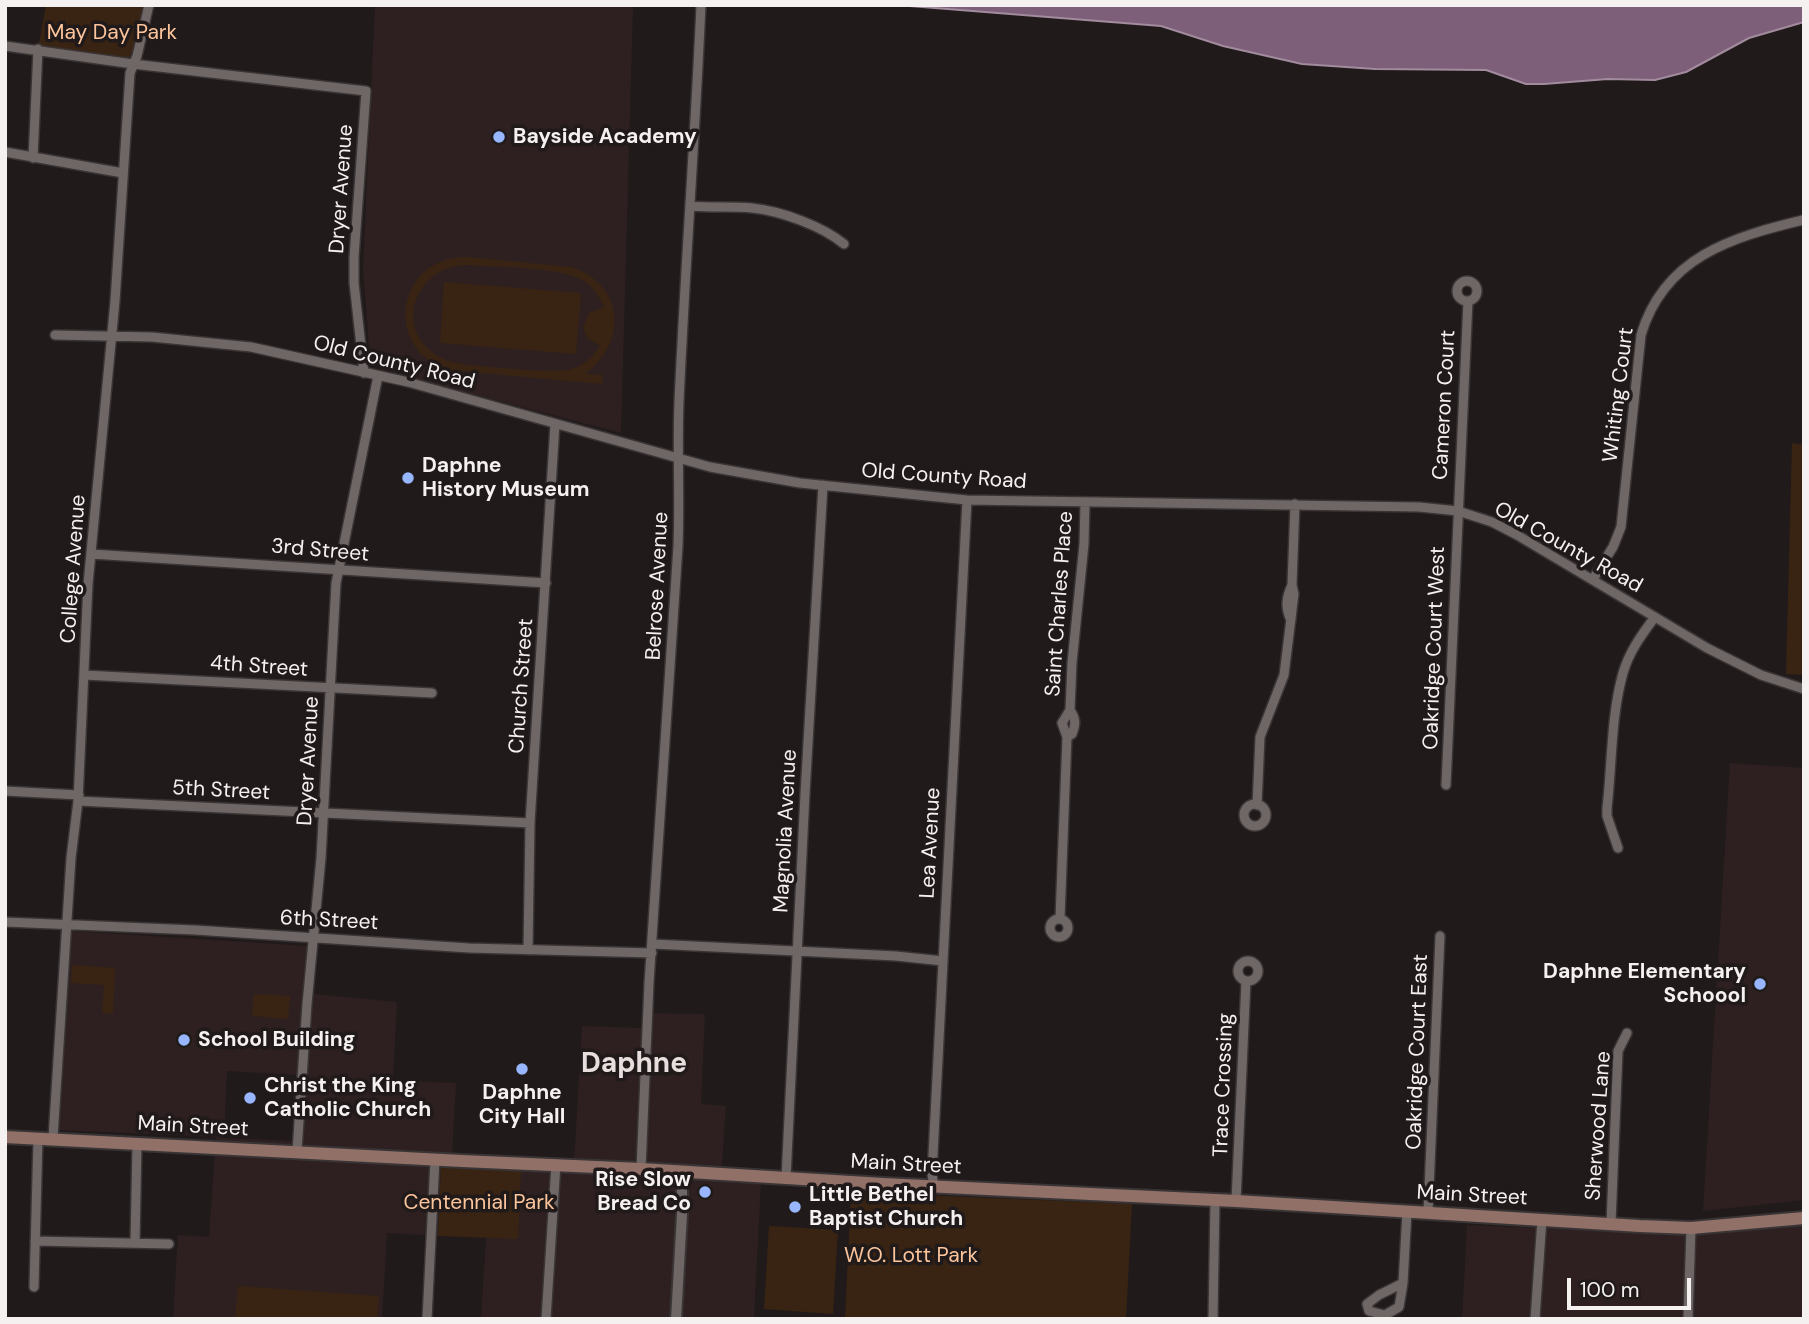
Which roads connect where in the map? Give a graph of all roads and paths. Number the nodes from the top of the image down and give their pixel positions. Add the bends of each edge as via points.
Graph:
1 (149, 5) edge
2 (701, 5) edge
3 (5, 46) edge
4 (38, 49) junction
5 (133, 64) junction
6 (5, 152) edge
7 (33, 158) junction
8 (123, 173) junction
9 (691, 206) junction
10 (1804, 219) edge
11 (844, 244) dead end
12 (1468, 301) dead end
13 (55, 335) dead end
14 (110, 335) junction
15 (364, 373) junction
16 (378, 376) junction
17 (555, 424) junction
18 (679, 459) junction
19 (823, 485) junction
20 (967, 500) junction
21 (1085, 502) junction
22 (1295, 503) junction
23 (1458, 512) junction
24 (91, 554) junction
25 (338, 571) junction
26 (1593, 579) junction
27 (546, 583) junction
28 (1655, 617) junction
29 (84, 675) junction
30 (330, 689) junction
31 (1804, 689) edge
32 (432, 693) dead end
33 (1446, 785) dead end
34 (5, 790) edge
35 (79, 798) junction
36 (1256, 805) dead end
37 (322, 813) junction
38 (530, 823) junction
39 (1618, 848) dead end
40 (1060, 918) dead end
41 (5, 922) edge
42 (67, 925) junction
43 (1440, 936) dead end
44 (314, 938) junction
45 (652, 948) junction
46 (528, 950) junction
47 (796, 951) junction
48 (943, 961) junction
49 (1246, 981) dead end
50 (1627, 1033) dead end
51 (5, 1137) edge
52 (53, 1138) junction
53 (38, 1139) junction
54 (137, 1144) junction
55 (297, 1151) junction
56 (435, 1159) junction
57 (556, 1164) junction
58 (641, 1169) junction
59 (682, 1171) junction
60 (786, 1178) junction
61 (934, 1187) junction
62 (1237, 1196) junction
63 (1215, 1201) junction
64 (1407, 1212) junction
65 (1428, 1212) junction
66 (1804, 1218) edge
67 (1542, 1219) junction
68 (1611, 1223) junction
69 (1691, 1228) junction
70 (35, 1241) junction
71 (135, 1243) junction
72 (169, 1244) dead end
73 (1403, 1283) dead end
74 (34, 1287) dead end
75 (427, 1319) edge
76 (546, 1319) edge
77 (676, 1319) edge
78 (1213, 1319) edge
79 (1535, 1319) edge
80 (1688, 1319) edge

1 - 5 street, College Avenue
2 - 9 street, Belrose Avenue
3 - 4 street
4 - 5 street
4 - 7 street
5 - 8 street, College Avenue
5 - 15 street, Dryer Avenue via 366,92 354,257
6 - 7 street
7 - 8 street
8 - 14 street, College Avenue
9 - 11 street via 755,208 820,229
9 - 18 street, Belrose Avenue
10 - 26 street, Whiting Court via 1721,244 1672,277 1657,296 1641,335 1621,527
12 - 23 street, Cameron Court
13 - 14 street, Old County Road
14 - 15 street, Old County Road via 251,347
14 - 24 street, College Avenue
15 - 16 street, Old County Road
16 - 17 street, Old County Road
16 - 25 street, Dryer Avenue
17 - 18 street, Old County Road
17 - 27 street, Church Street
18 - 19 street, Old County Road
18 - 45 street, Belrose Avenue via 681,494
19 - 20 street, Old County Road
19 - 47 street, Magnolia Avenue
20 - 21 street, Old County Road
20 - 48 street, Lea Avenue
21 - 22 street, Old County Road
21 - 40 street, Saint Charles Place via 1070,710 1062,723 1067,737
22 - 23 street, Old County Road
22 - 36 street via 1291,620 1284,674 1260,737
23 - 26 street, Old County Road via 1492,522
23 - 33 street, Oakridge Court West
24 - 25 street, 3rd Street
24 - 29 street, College Avenue
25 - 27 street, 3rd Street
25 - 30 street, Dryer Avenue
26 - 28 street, Old County Road
27 - 38 street, Church Street
28 - 31 street, Old County Road via 1761,676
28 - 39 street via 1629,657 1618,698 1606,808
29 - 30 street, 4th Street
29 - 35 street, College Avenue
30 - 32 street, 4th Street
30 - 37 street, Dryer Avenue
34 - 35 street, 5th Street
35 - 37 street, 5th Street
35 - 42 street, College Avenue
37 - 38 street, 5th Street
37 - 44 street, Dryer Avenue
38 - 46 street, Church Street
41 - 42 street, 6th Street
42 - 44 street, 6th Street
42 - 52 street, College Avenue
43 - 65 street, Oakridge Court East
44 - 46 street, 6th Street
44 - 55 street, Dryer Avenue
45 - 46 street, 6th Street
45 - 47 street, 6th Street
45 - 58 street, Belrose Avenue
47 - 48 street, 6th Street
47 - 60 street, Magnolia Avenue
48 - 61 street, Lea Avenue
49 - 62 street, Trace Crossing
50 - 68 street, Sherwood Lane via 1618,1051
51 - 53 main road, Main Street
52 - 53 main road, Main Street
52 - 54 main road, Main Street
53 - 70 street
54 - 55 main road, Main Street
54 - 71 street
55 - 56 main road, Main Street
56 - 57 main road, Main Street
56 - 75 street
57 - 58 main road, Main Street
57 - 76 street
58 - 59 main road, Main Street
59 - 60 main road, Main Street
59 - 77 street
60 - 61 main road, Main Street
61 - 63 main road, Main Street
62 - 63 main road, Main Street
62 - 64 main road, Main Street
63 - 78 street
64 - 65 main road, Main Street
64 - 73 street
65 - 67 main road, Main Street
66 - 69 main road, Main Street
67 - 68 main road, Main Street
67 - 79 street
68 - 69 main road, Main Street
69 - 80 street
70 - 71 street
70 - 74 street
71 - 72 street

